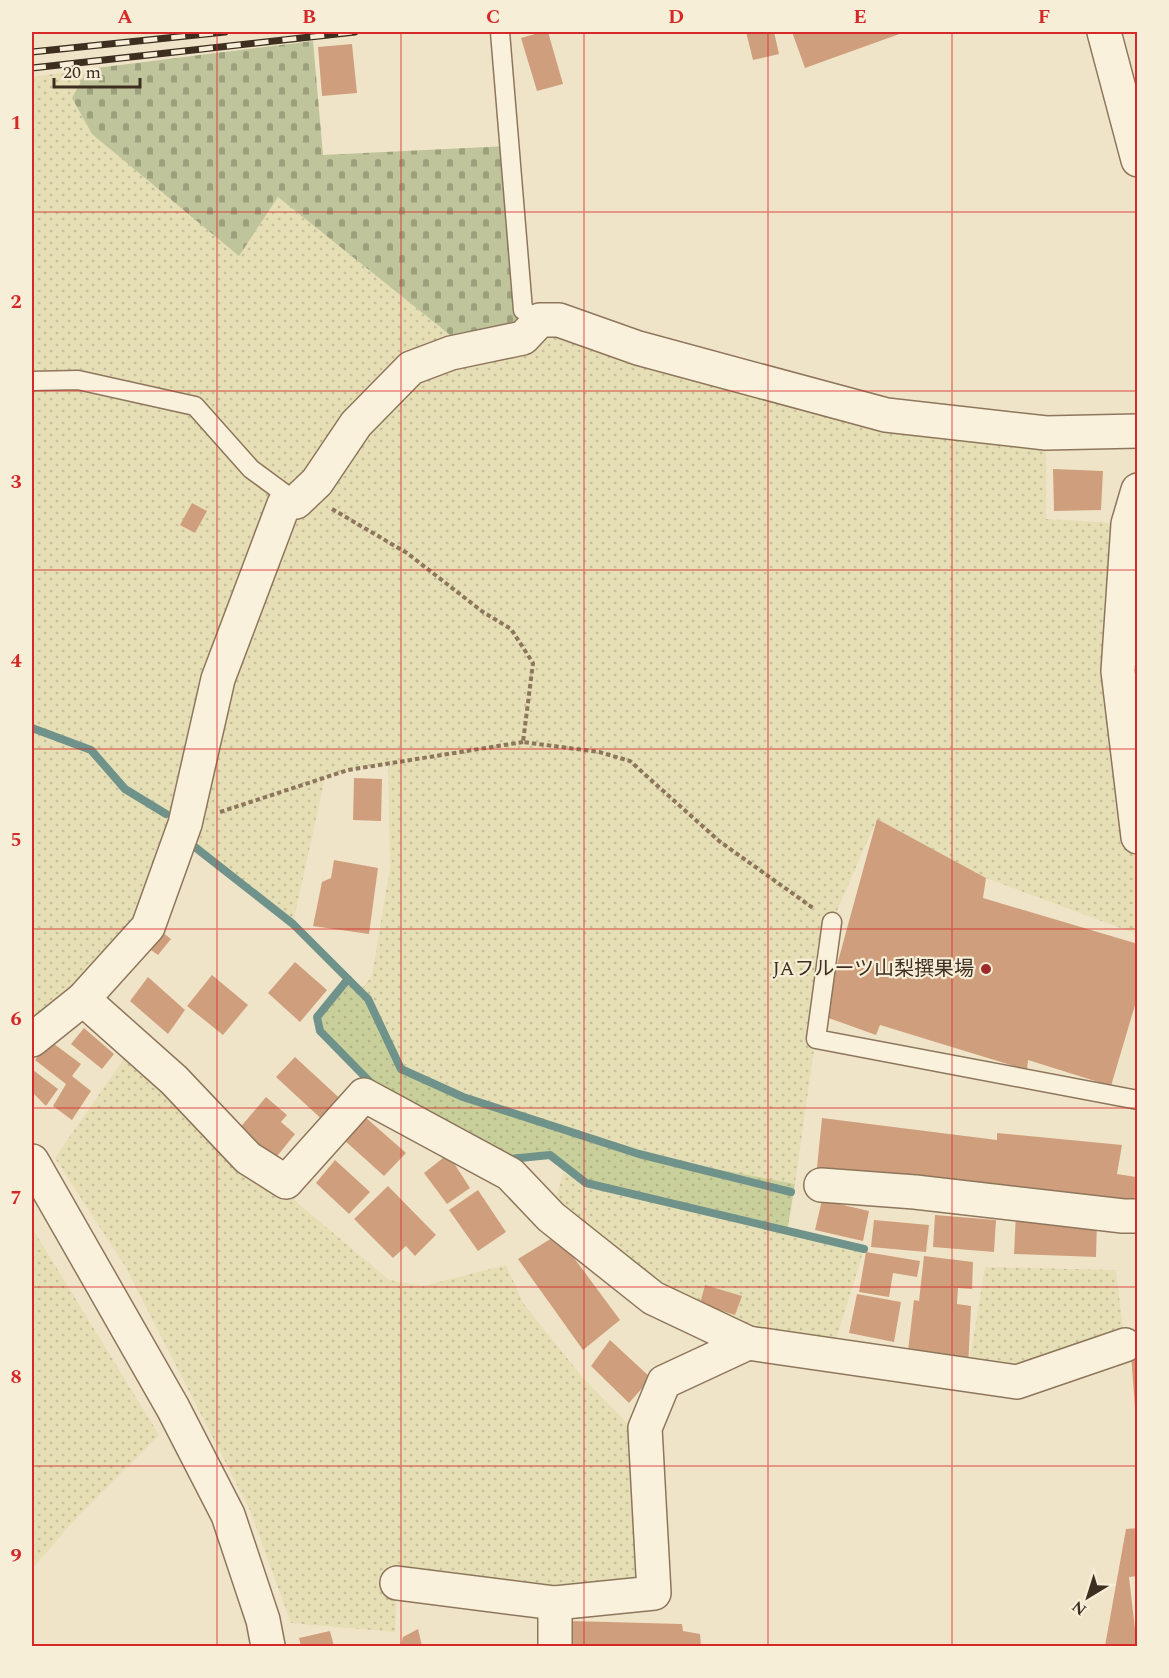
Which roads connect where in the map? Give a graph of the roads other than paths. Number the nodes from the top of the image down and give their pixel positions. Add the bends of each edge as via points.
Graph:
1 (500, 32) edge
2 (1104, 32) edge
3 (1137, 160) edge
4 (540, 320) junction
5 (32, 381) edge
6 (1137, 431) edge
7 (1137, 490) edge
8 (296, 502) junction
9 (1137, 837) edge
10 (832, 922) road end
11 (83, 999) junction
12 (32, 1040) edge
13 (1137, 1100) edge
14 (32, 1161) edge
15 (821, 1185) dead end
16 (1137, 1216) edge
17 (748, 1343) junction
18 (1125, 1345) dead end
19 (398, 1584) dead end
20 (555, 1603) junction
21 (268, 1647) edge
22 (555, 1647) edge

1 - 4 lane via 522,309
2 - 3 street
4 - 6 street via 559,320 638,348 886,415 1046,433
4 - 8 street via 523,338 451,353 411,368 356,424 317,482
5 - 8 lane via 78,380 195,406 251,469
7 - 9 street via 1128,525 1118,671
8 - 11 street via 284,504 218,678 185,824 148,927
10 - 13 lane via 816,1039
11 - 12 street
11 - 17 street via 174,1080 248,1158 286,1182 364,1095 510,1174 551,1217 653,1298
14 - 21 street via 228,1515 263,1620
15 - 16 street
17 - 18 street via 1017,1382
17 - 20 street via 664,1382 645,1428 654,1593
19 - 20 street
20 - 22 street

